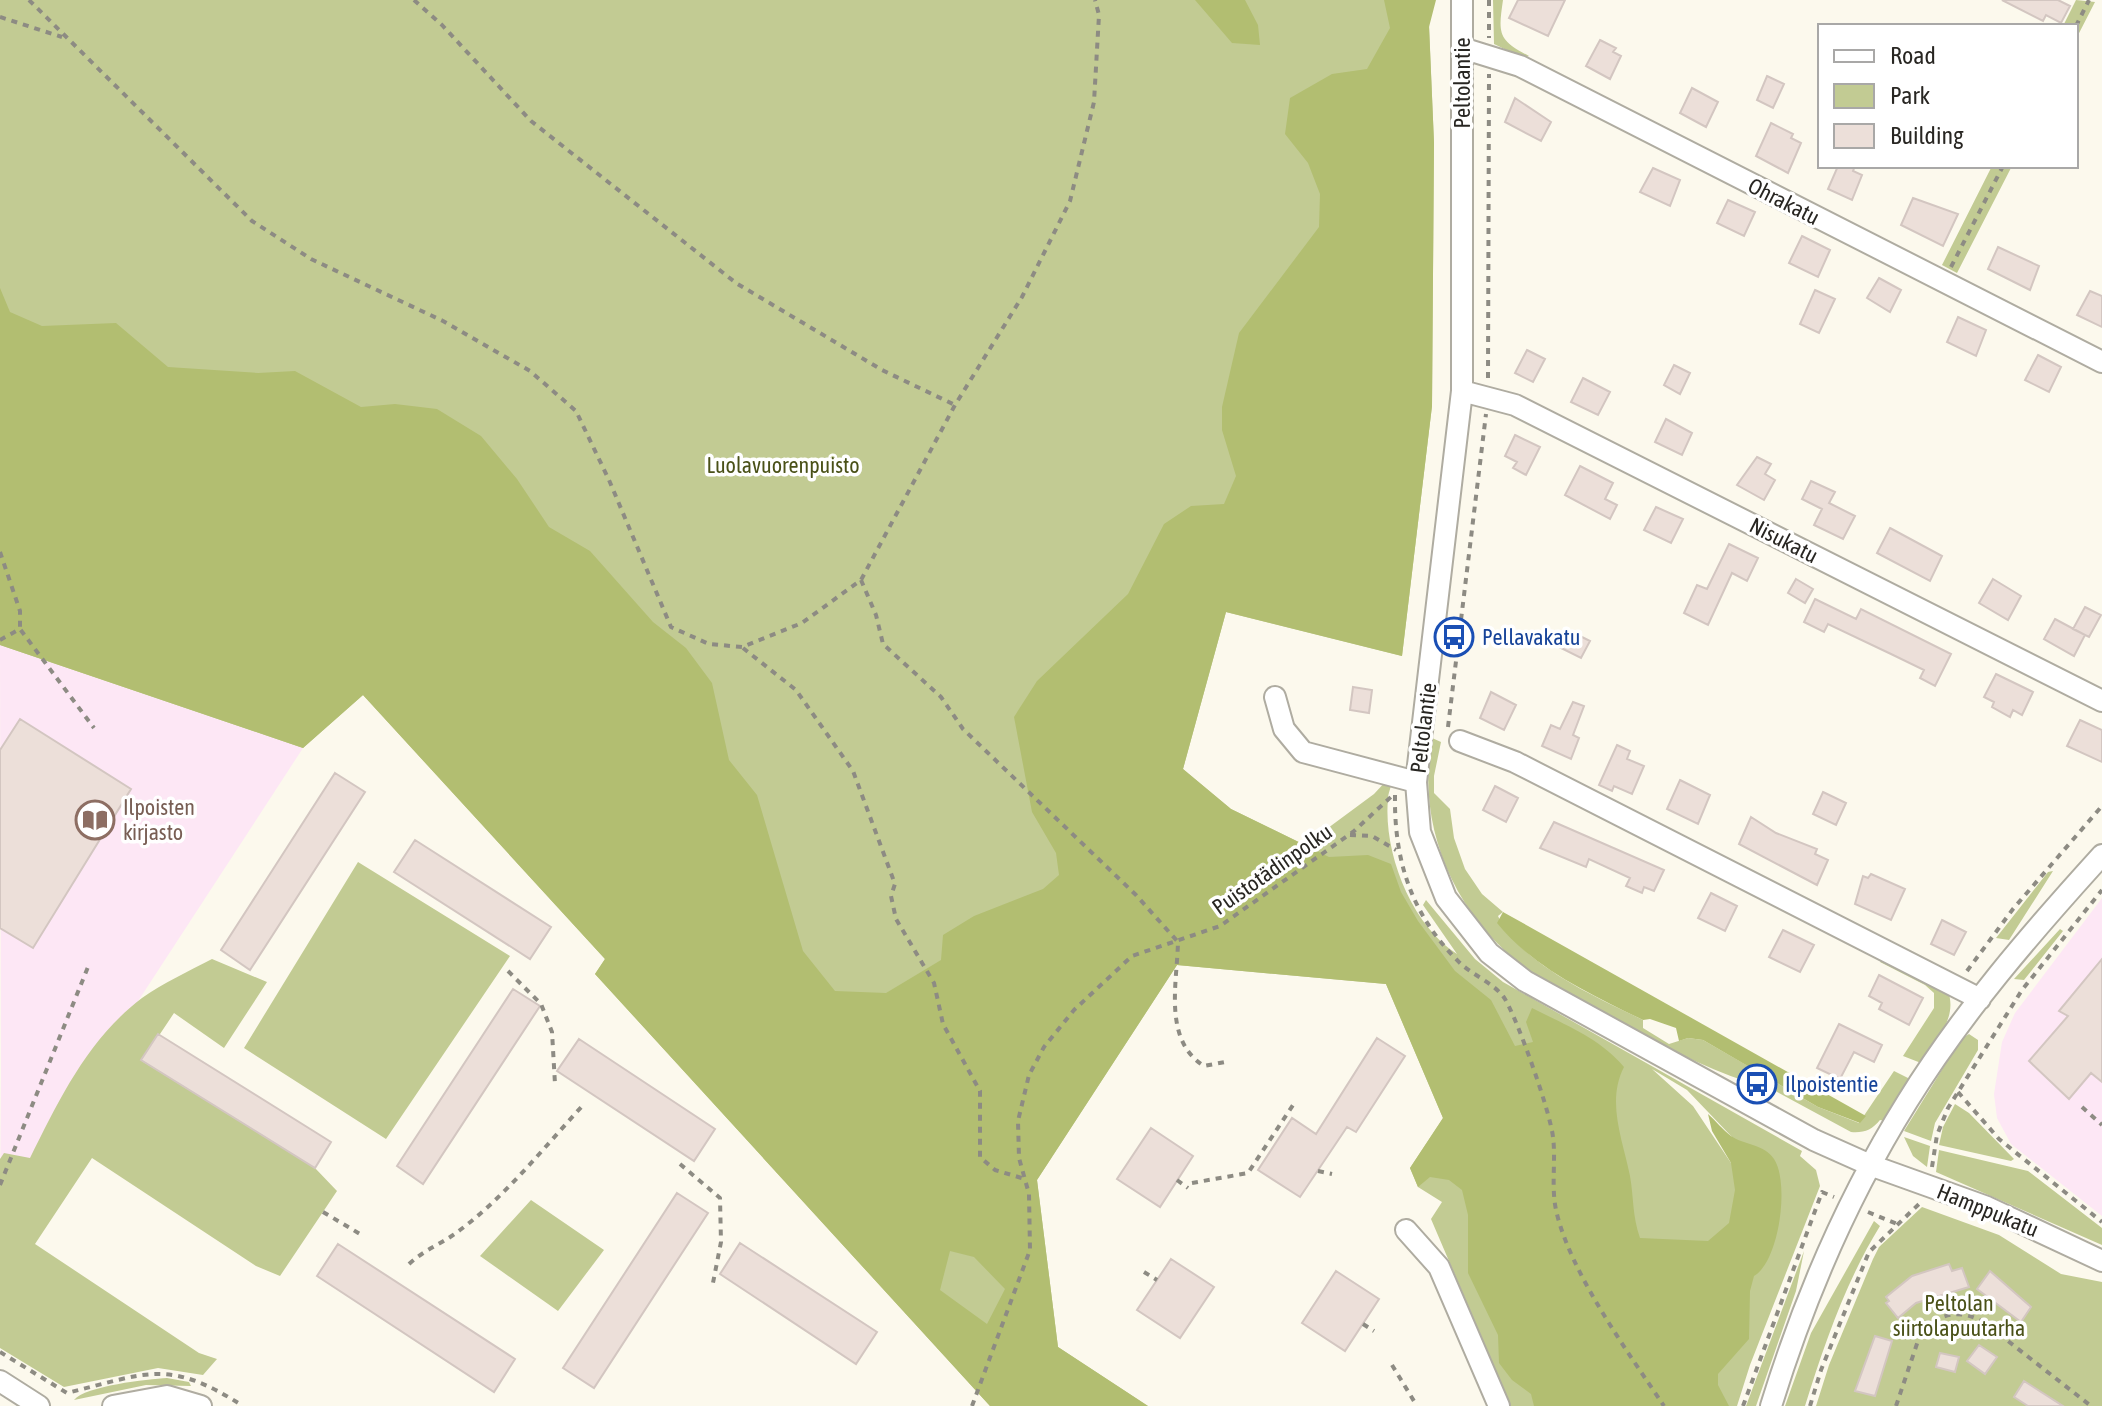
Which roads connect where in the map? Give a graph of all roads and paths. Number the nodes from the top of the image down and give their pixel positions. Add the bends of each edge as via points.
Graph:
1 (29, 0) edge
2 (414, 0) edge
3 (1095, 0) edge
4 (1462, 0) edge
5 (2089, 0) edge
6 (0, 17) edge
7 (2077, 24) edge
8 (65, 38) junction
9 (1462, 48) junction
10 (2002, 168) edge
11 (1944, 282) junction
12 (2102, 362) edge
13 (1462, 391) junction
14 (955, 405) junction
15 (0, 552) edge
16 (861, 580) junction
17 (20, 629) junction
18 (0, 640) edge
19 (742, 647) junction
20 (1275, 697) dead end
21 (2102, 701) edge
22 (94, 728) dead end
23 (1460, 741) dead end
24 (1416, 782) junction
25 (1395, 794) dead end
26 (2102, 806) edge
27 (1347, 836) junction
28 (1397, 851) dead end
29 (2102, 855) edge
30 (2102, 890) edge
31 (1178, 942) junction
32 (88, 967) dead end
33 (508, 971) dead end
34 (1957, 985) junction
35 (1980, 999) junction
36 (1225, 1062) dead end
37 (555, 1084) dead end
38 (1958, 1092) junction
39 (1295, 1102) dead end
40 (585, 1103) dead end
41 (2082, 1107) dead end
42 (2102, 1125) edge
43 (680, 1164) dead end
44 (1870, 1165) junction
45 (1932, 1170) dead end
46 (1318, 1171) dead end
47 (1332, 1174) dead end
48 (1025, 1179) junction
49 (1177, 1180) dead end
50 (1192, 1183) dead end
51 (0, 1185) edge
52 (1188, 1188) dead end
53 (1822, 1192) dead end
54 (1921, 1202) dead end
55 (323, 1212) dead end
56 (2102, 1222) edge
57 (1406, 1230) dead end
58 (360, 1234) dead end
59 (2102, 1261) edge
60 (409, 1264) dead end
61 (1144, 1272) dead end
62 (1157, 1280) dead end
63 (712, 1288) dead end
64 (1363, 1324) dead end
65 (1374, 1331) dead end
66 (0, 1352) edge
67 (1392, 1365) dead end
68 (0, 1381) edge
69 (39, 1406) edge
70 (113, 1406) edge
71 (201, 1406) edge
72 (243, 1406) edge
73 (972, 1406) edge
74 (1417, 1406) edge
75 (1499, 1406) edge
76 (1743, 1406) edge
77 (1771, 1406) edge
78 (1810, 1406) edge
79 (1896, 1406) edge
80 (2091, 1406) edge

1 - 8 path
2 - 14 path via 531,121 736,283 882,370
3 - 14 path via 1099,15 1094,102 1070,201 1022,297
4 - 9 street, Peltolantie
5 - 7 path
6 - 8 path
8 - 19 path via 252,221 311,259 443,321 517,364 576,411 671,627 709,644
9 - 11 street, Ohrakatu via 1520,66
9 - 13 street, Peltolantie
10 - 11 path
11 - 12 street, Ohrakatu
13 - 21 street, Nisukatu via 1515,405
13 - 24 street, Peltolantie
14 - 16 path
15 - 17 path via 20,611
16 - 19 path via 802,623
16 - 31 path via 883,644
17 - 18 path
17 - 22 path
19 - 48 path via 796,690 853,771 895,884 891,896 896,919 934,983 943,1024 980,1091 980,1157 995,1170
20 - 24 street via 1284,729 1303,752
23 - 34 street via 1515,762
24 - 44 street, Peltolantie via 1426,853 1446,898 1489,953 1544,994 1800,1133
25 - 27 path, Puistotädinpolku
26 - 34 path via 2013,909
27 - 28 path via 1372,836
27 - 31 path, Puistotädinpolku via 1220,926
29 - 35 street
30 - 38 path via 2022,990
31 - 36 path via 1180,1042 1204,1066
31 - 48 path, Puistotädinpolku via 1142,951 1122,963 1044,1047 1029,1075 1018,1121
32 - 51 path
33 - 37 path via 541,1004 552,1032
34 - 35 street
35 - 44 street
38 - 45 path via 1941,1121
38 - 56 path via 2006,1146
39 - 50 path via 1248,1173
40 - 60 path via 501,1193 458,1232
41 - 42 path
43 - 63 path via 720,1198 721,1242
44 - 59 street, Hamppukatu via 1987,1207
44 - 77 street via 1802,1314
46 - 47 path
48 - 73 path, Puistotädinpolku via 1030,1250
49 - 52 path
53 - 76 path
54 - 78 path via 1869,1252
55 - 58 path
57 - 75 street via 1439,1267
61 - 62 path
64 - 65 path
66 - 72 path via 67,1393 169,1373 208,1384
67 - 74 path
68 - 69 street
70 - 71 street via 167,1396
79 - 80 path via 1923,1326 1949,1312 1970,1314 1985,1323

